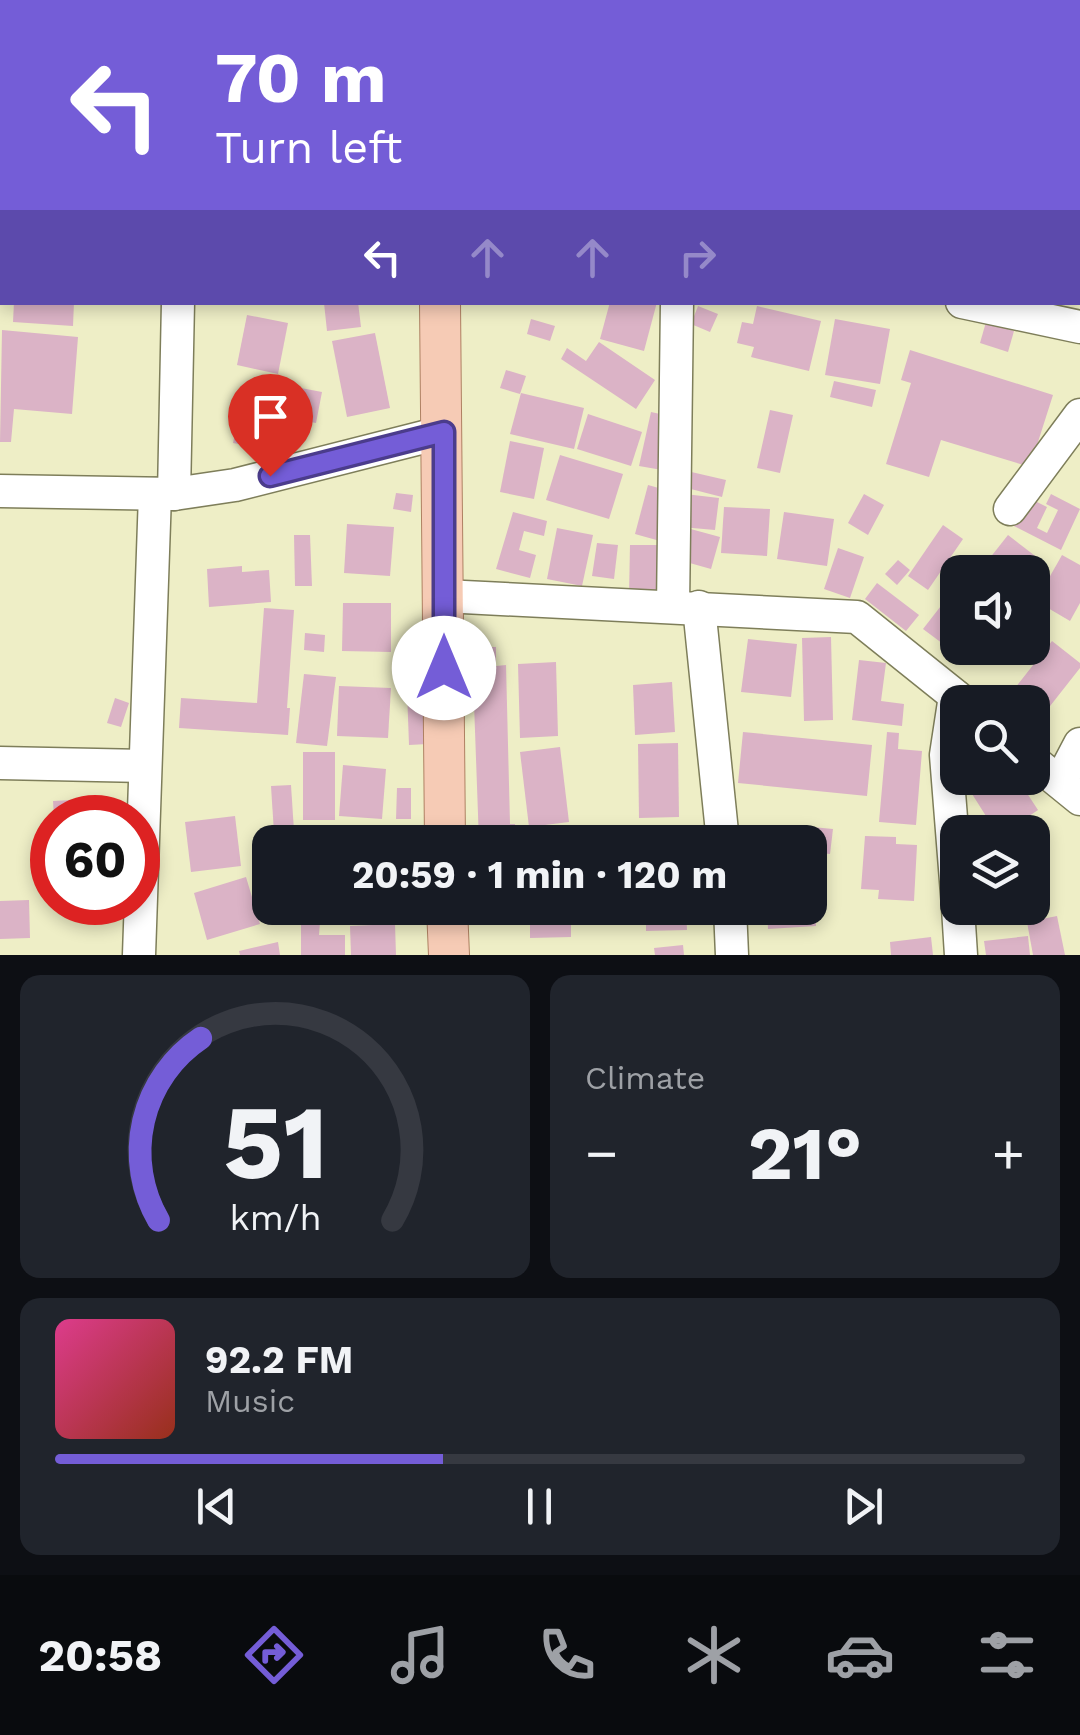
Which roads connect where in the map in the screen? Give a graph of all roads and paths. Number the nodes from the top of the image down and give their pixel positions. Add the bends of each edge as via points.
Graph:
1 (178, 305) edge
2 (440, 305) edge
3 (677, 305) edge
4 (976, 305) edge
5 (1080, 327) edge
6 (1080, 415) edge
7 (444, 432) junction
8 (0, 492) edge
9 (164, 494) junction
10 (1010, 508) dead end
11 (444, 596) junction
12 (686, 608) junction
13 (942, 685) edge
14 (1080, 744) edge
15 (0, 763) edge
16 (145, 766) junction
17 (1050, 774) edge
18 (1070, 790) edge
19 (445, 825) edge
20 (720, 825) edge
21 (448, 925) edge
22 (731, 925) edge
23 (959, 925) edge
24 (138, 955) edge
25 (449, 955) edge
26 (732, 955) edge
27 (961, 955) edge

1 - 9 street
2 - 7 main road
3 - 12 street
4 - 5 street
6 - 10 street
7 - 9 street via 235,485
7 - 11 main road
8 - 9 street
9 - 16 street
11 - 12 street
11 - 19 main road
12 - 13 street via 857,616
12 - 20 street
14 - 18 street
15 - 16 street
16 - 24 street
17 - 18 street
21 - 25 main road
22 - 26 street
23 - 27 street

